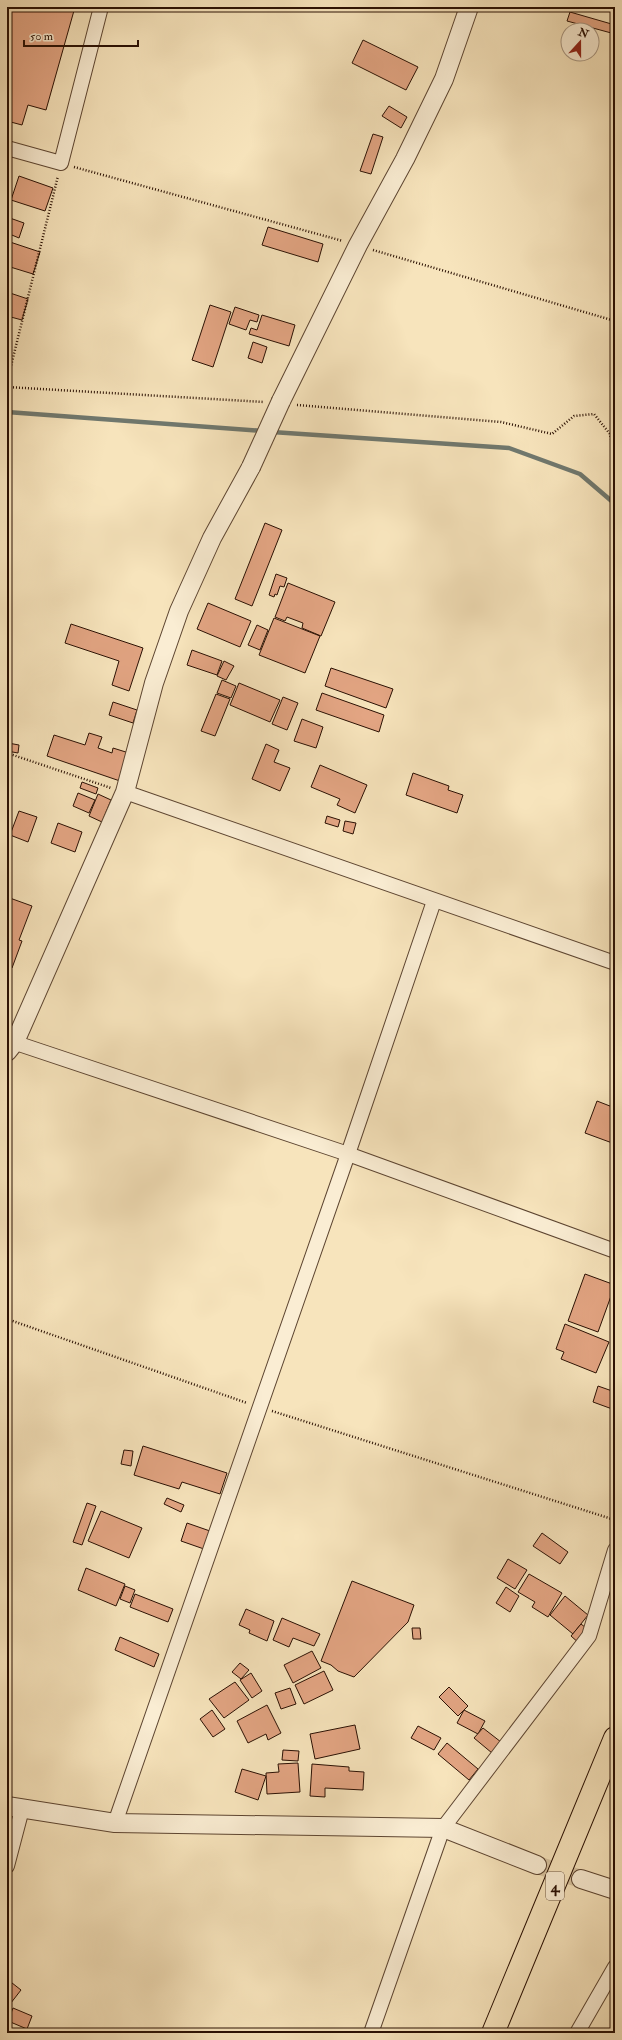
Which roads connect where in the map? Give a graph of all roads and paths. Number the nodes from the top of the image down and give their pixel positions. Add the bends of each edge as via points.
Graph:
1 (101, 7) edge
2 (469, 7) edge
3 (7, 148) edge
4 (61, 163) junction
5 (358, 245) junction
6 (615, 321) edge
7 (9, 374) dead end
8 (7, 387) edge
9 (283, 403) junction
10 (615, 457) edge
11 (7, 753) edge
12 (125, 792) junction
13 (434, 901) junction
14 (615, 963) edge
15 (10, 1045) edge
16 (348, 1154) junction
17 (615, 1251) edge
18 (7, 1319) edge
19 (260, 1408) junction
20 (615, 1520) edge
21 (615, 1550) edge
22 (615, 1738) edge
23 (14, 1807) edge
24 (115, 1823) junction
25 (443, 1828) junction
26 (537, 1864) tunnel mouth
27 (7, 1866) edge
28 (581, 1879) tunnel mouth
29 (615, 1890) edge
30 (615, 1967) edge
31 (371, 2033) edge
32 (493, 2033) edge
33 (577, 2033) edge

1 - 4 street
2 - 5 street via 444,79 405,159
3 - 4 street
4 - 5 path
4 - 7 path
5 - 6 path
5 - 9 street
8 - 9 path
9 - 10 path via 501,422 552,434 574,416 594,414 610,434
9 - 12 street, bridge via 212,538 179,611 154,683
11 - 12 path
12 - 13 street
12 - 15 street
13 - 14 street
13 - 16 street
15 - 16 street
16 - 17 street
16 - 19 street
18 - 19 path
19 - 20 path
19 - 24 street
21 - 25 street via 589,1636
22 - 32 highway, 4
23 - 24 street
23 - 27 street
24 - 25 street
25 - 26 street
25 - 31 street
28 - 29 street
30 - 33 street

